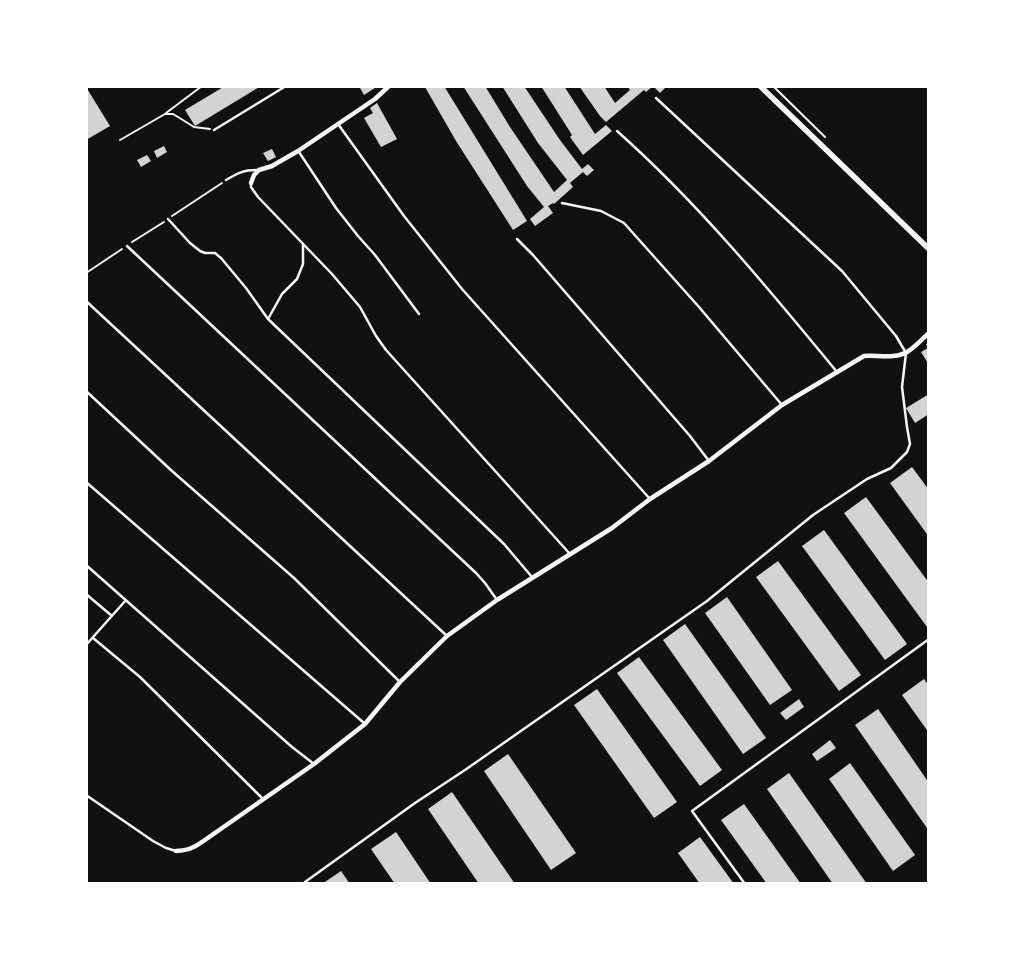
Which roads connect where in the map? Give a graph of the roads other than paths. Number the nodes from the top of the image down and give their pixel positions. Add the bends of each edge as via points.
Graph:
1 (286, 86) edge
2 (389, 86) edge
3 (760, 86) edge
4 (656, 98) dead end
5 (337, 123) junction
6 (214, 130) road end
7 (616, 131) dead end
8 (298, 151) junction
9 (259, 170) junction
10 (226, 180) road end
11 (251, 183) joint
12 (562, 203) dead end
13 (168, 219) road end
14 (517, 239) dead end
15 (303, 244) junction
16 (127, 246) road end
17 (929, 249) edge
18 (86, 301) edge
19 (419, 314) dead end
20 (268, 319) junction
21 (929, 333) edge
22 (906, 353) junction
23 (837, 372) junction
24 (86, 391) edge
25 (782, 405) junction
26 (709, 461) junction
27 (86, 482) edge
28 (650, 499) junction
29 (571, 555) junction
30 (86, 565) edge
31 (533, 578) junction
32 (86, 594) edge
33 (126, 600) junction
34 (497, 600) junction
35 (112, 616) junction
36 (446, 636) junction
37 (93, 638) junction
38 (929, 639) edge
39 (86, 645) edge
40 (400, 682) junction
41 (365, 724) junction
42 (314, 764) junction
43 (86, 795) edge
44 (263, 799) junction
45 (176, 851) joint
46 (306, 884) edge
47 (745, 884) edge

1 - 6 lane
2 - 5 street
3 - 17 street
4 - 22 lane via 842,271 896,336
5 - 8 street
5 - 28 lane via 462,289
7 - 23 lane via 720,235
8 - 9 street
8 - 19 lane via 336,208
9 - 10 lane via 246,170
9 - 11 street
11 - 15 lane via 258,197
12 - 25 lane via 601,211 624,223
13 - 20 lane via 200,251 215,253 221,258
14 - 26 lane
15 - 20 lane via 297,280 282,294
15 - 29 lane via 360,307 386,350
16 - 34 lane via 476,573
18 - 36 lane
20 - 31 lane via 504,544
21 - 22 street
22 - 23 street via 864,356
22 - 46 lane via 902,387 910,444 907,452 891,468 867,478 813,515 707,601 415,803
23 - 25 street
24 - 40 lane via 294,578
25 - 26 street
26 - 28 street
27 - 41 lane
28 - 29 street
29 - 31 street
30 - 33 lane
31 - 34 street
32 - 35 lane
33 - 35 lane
33 - 42 lane
34 - 36 street
35 - 37 lane
36 - 40 street
37 - 39 lane
37 - 44 lane via 140,677
38 - 47 lane via 692,811
40 - 41 street
41 - 42 street
42 - 44 street
43 - 45 lane via 153,841
44 - 45 street via 194,848

